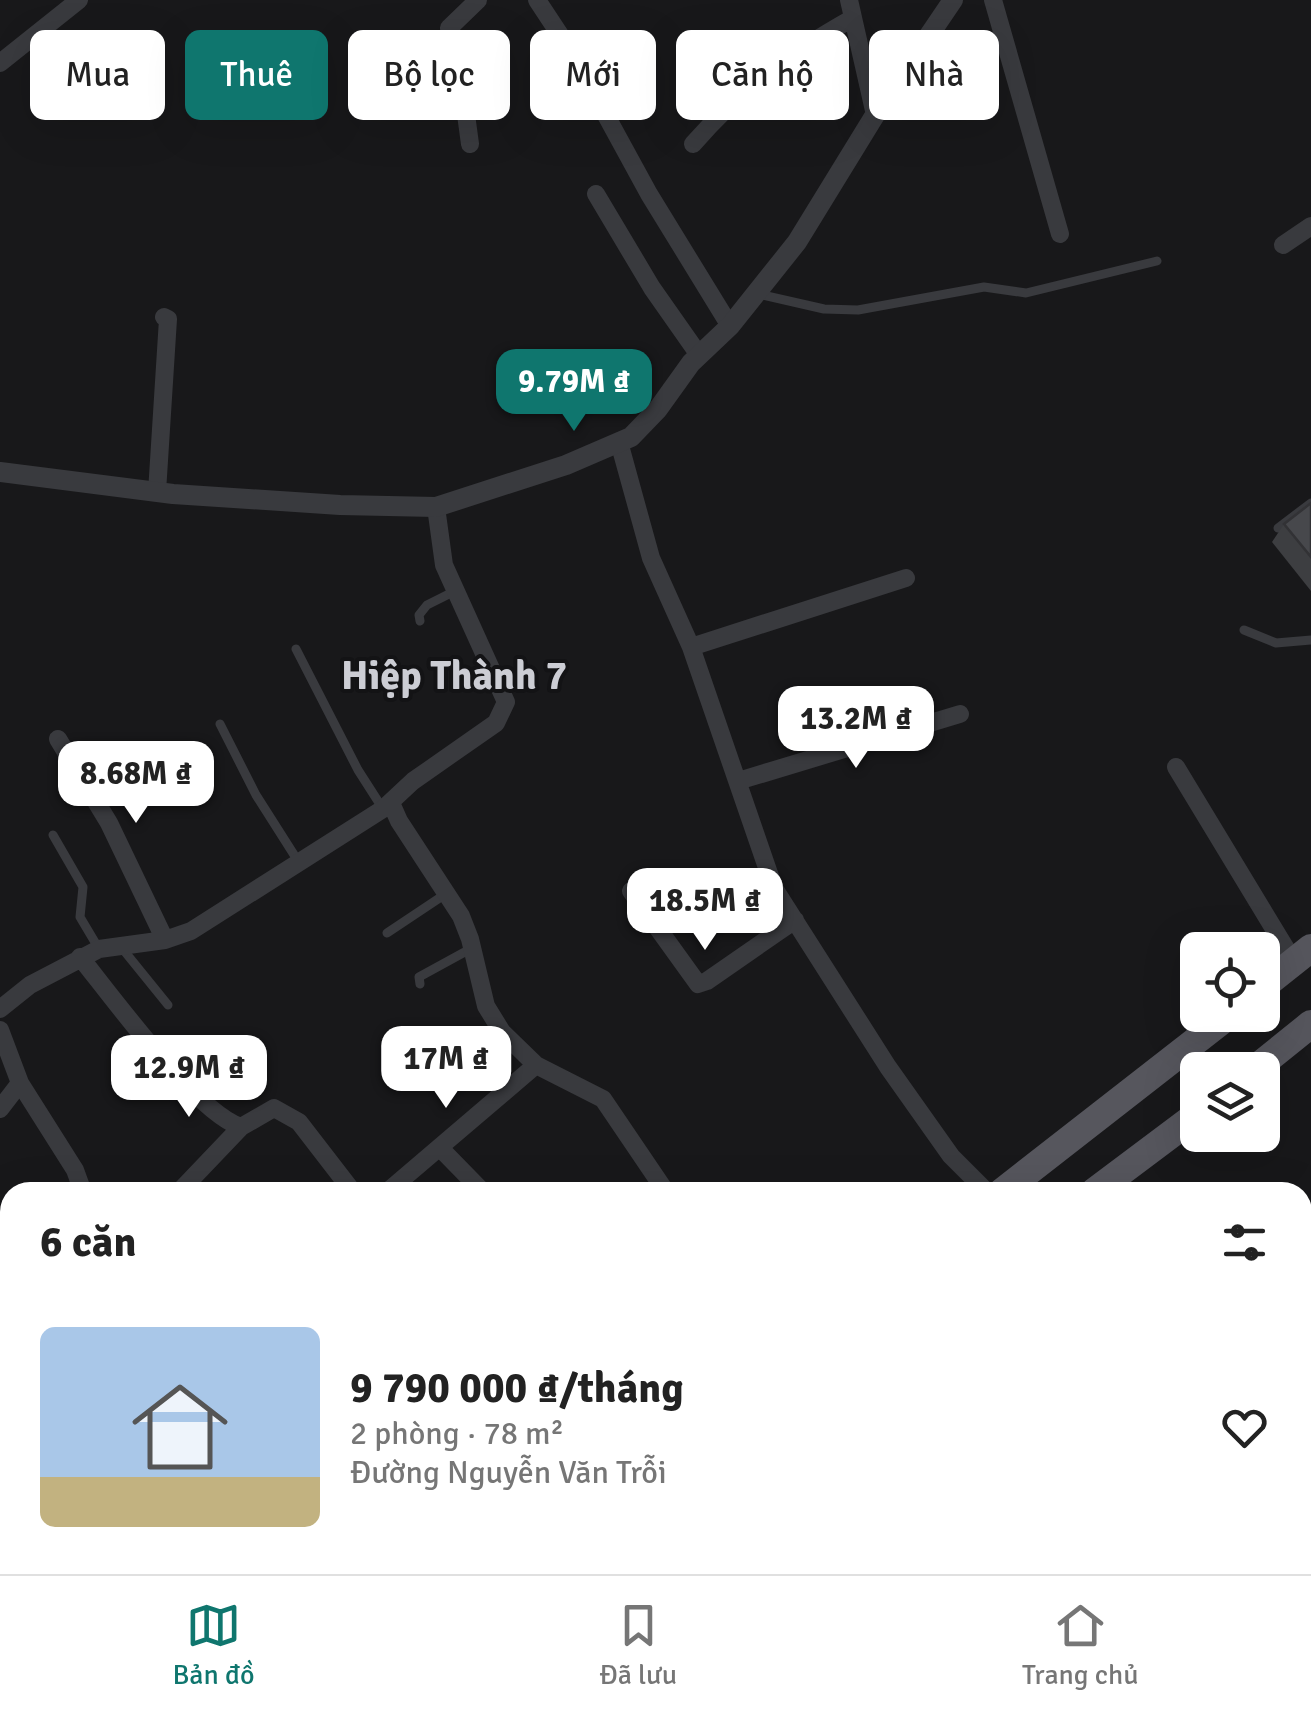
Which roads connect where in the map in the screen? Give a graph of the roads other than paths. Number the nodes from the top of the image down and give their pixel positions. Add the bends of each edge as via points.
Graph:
1 (79, 0) edge
2 (478, 0) edge
3 (537, 0) edge
4 (953, 0) edge
5 (993, 0) edge
6 (851, 9) edge
7 (933, 30) edge
8 (0, 63) edge
9 (869, 85) edge
10 (873, 120) edge
11 (470, 144) dead end
12 (693, 144) dead end
13 (596, 194) dead end
14 (1311, 226) edge
15 (1060, 234) dead end
16 (1283, 244) dead end
17 (1158, 261) dead end
18 (756, 293) junction
19 (164, 317) dead end
20 (730, 326) junction
21 (699, 355) junction
22 (620, 442) junction
23 (0, 472) edge
24 (157, 492) junction
25 (1311, 503) edge
26 (436, 507) junction
27 (1278, 528) dead end
28 (906, 578) dead end
29 (455, 591) junction
30 (420, 620) dead end
31 (1244, 630) dead end
32 (1311, 640) edge
33 (692, 648) junction
34 (296, 649) dead end
35 (960, 714) dead end
36 (220, 724) dead end
37 (58, 740) dead end
38 (1176, 767) dead end
39 (738, 781) junction
40 (387, 806) junction
41 (53, 835) dead end
42 (298, 861) junction
43 (630, 891) dead end
44 (447, 894) junction
45 (795, 920) junction
46 (387, 933) dead end
47 (166, 940) junction
48 (120, 945) junction
49 (472, 948) junction
50 (99, 949) junction
51 (1302, 955) edge
52 (80, 957) junction
53 (1280, 973) edge
54 (420, 984) dead end
55 (168, 1005) dead end
56 (0, 1009) edge
57 (0, 1030) edge
58 (1206, 1032) edge
59 (1308, 1035) edge
60 (1280, 1053) edge
61 (536, 1065) junction
62 (20, 1084) junction
63 (0, 1109) edge
64 (242, 1128) junction
65 (1180, 1128) edge
66 (440, 1148) junction
67 (79, 1182) edge
68 (189, 1182) edge
69 (345, 1182) edge
70 (399, 1182) edge
71 (473, 1182) edge
72 (659, 1182) edge
73 (976, 1182) edge
74 (1015, 1182) edge
75 (1107, 1182) edge

1 - 8 street
2 - 11 street via 449,28
3 - 20 street
4 - 7 street
5 - 15 street
6 - 9 street
6 - 12 street via 726,107
10 - 18 street via 797,242
13 - 21 street
14 - 16 street
17 - 18 lane via 1026,293 984,287 858,310
18 - 20 street
19 - 24 street
20 - 21 street
21 - 22 street via 658,409
22 - 26 street
22 - 33 street via 651,558
23 - 24 street
24 - 26 street
25 - 27 lane
26 - 29 street
28 - 33 street
29 - 30 lane via 427,605
29 - 40 street via 506,702 496,723
31 - 32 lane via 1276,642
33 - 39 street
34 - 40 lane via 358,770
35 - 39 street
36 - 42 lane
37 - 47 street
38 - 51 street
39 - 45 street via 774,888
40 - 42 street
40 - 44 street
41 - 50 lane via 83,887 80,917
42 - 47 street via 191,931
43 - 45 street via 700,984
44 - 46 lane
44 - 49 street
45 - 73 street via 930,1126
47 - 48 street
48 - 50 street
48 - 55 lane
49 - 54 lane via 419,977
49 - 61 street via 486,1006
50 - 52 street
51 - 53 main road
52 - 56 street
52 - 64 street via 185,1083 226,1122
57 - 62 street
58 - 74 main road
59 - 60 main road
61 - 66 street
61 - 72 street via 603,1099
62 - 63 street
62 - 67 street
64 - 68 street
64 - 69 street via 274,1108 299,1122
65 - 75 main road
66 - 70 street
66 - 71 street

